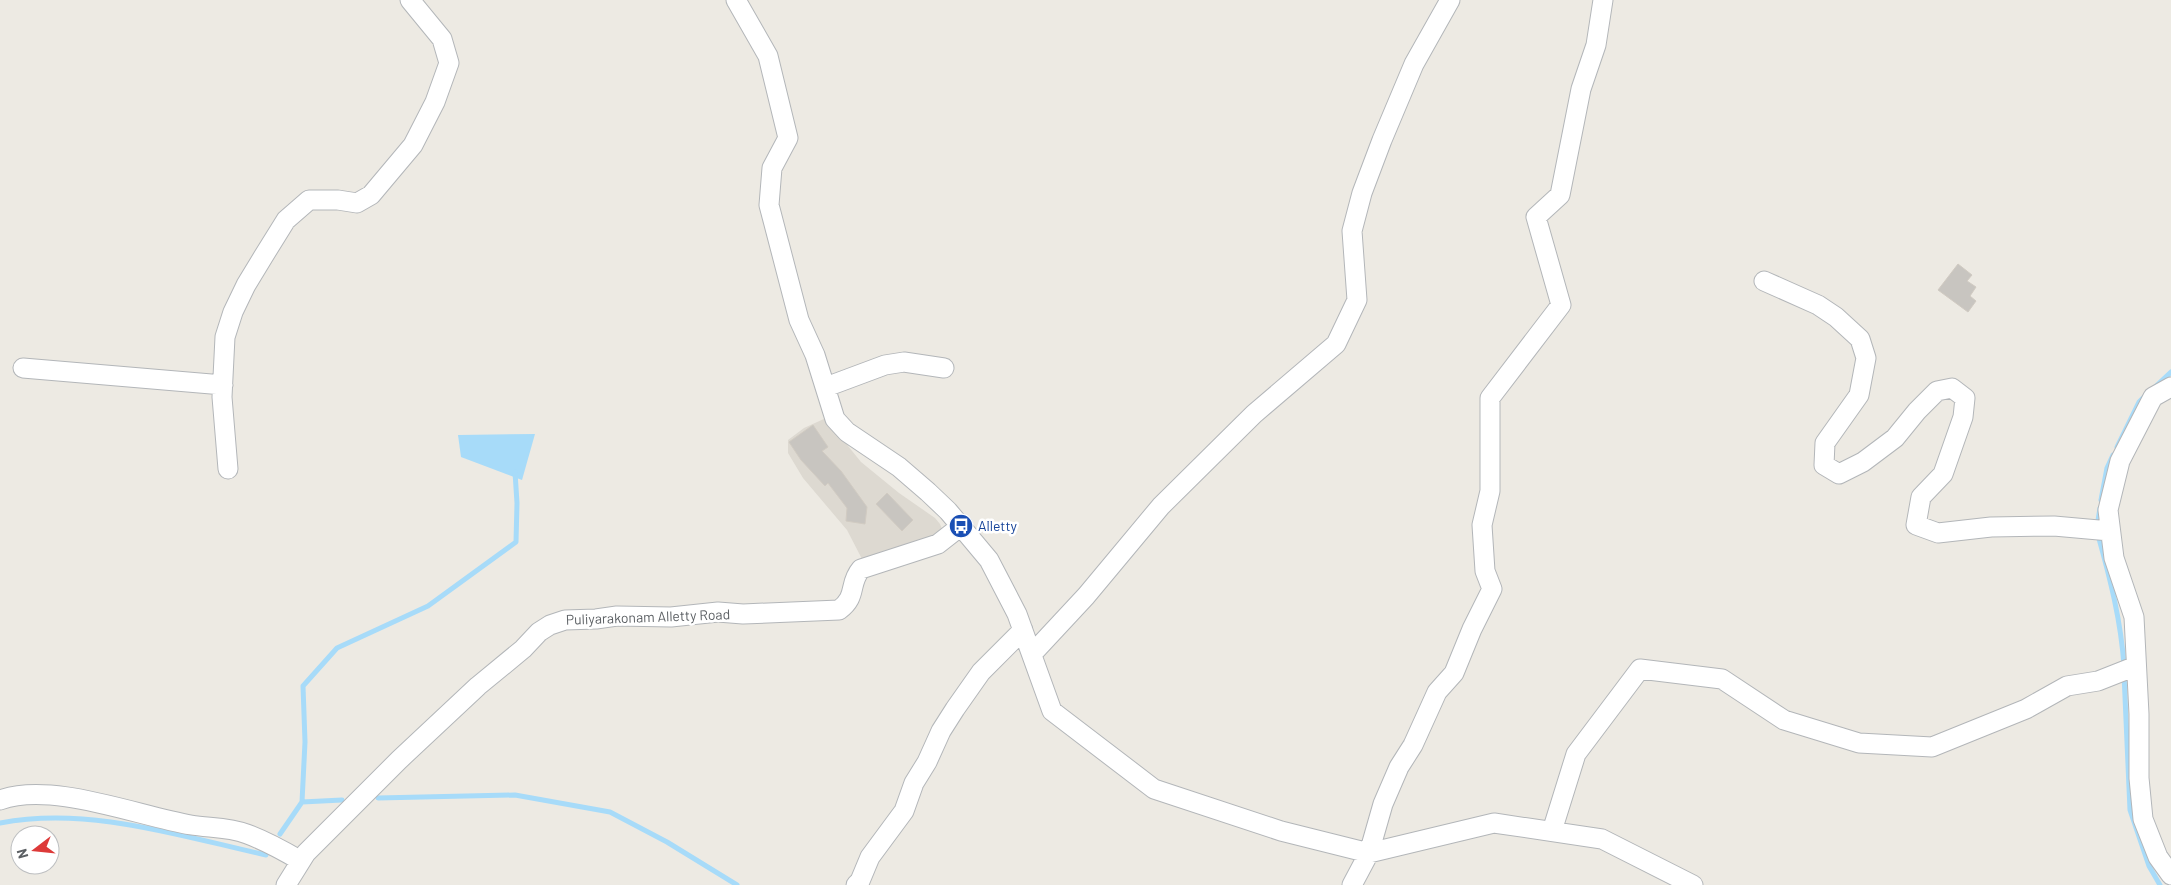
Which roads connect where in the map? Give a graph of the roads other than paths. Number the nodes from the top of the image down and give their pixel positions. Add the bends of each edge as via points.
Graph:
1 (410, 0) edge
2 (736, 0) edge
3 (1450, 0) edge
4 (1603, 0) edge
5 (1764, 281) dead end
6 (23, 368) dead end
7 (944, 368) dead end
8 (223, 386) junction
9 (826, 386) junction
10 (2171, 387) edge
11 (228, 469) dead end
12 (961, 526) junction
13 (2109, 530) junction
14 (1023, 630) junction
15 (1032, 654) junction
16 (2135, 666) junction
17 (0, 800) edge
18 (1552, 831) junction
19 (1369, 853) junction
20 (301, 861) junction
21 (2171, 875) edge
22 (286, 885) edge
23 (856, 885) edge
24 (1352, 885) edge
25 (1693, 885) edge

1 - 8 street via 442,40 449,62 435,102 413,145 371,195 357,203 309,200 286,220 233,312 225,337
2 - 9 street via 768,56 788,138 772,168 769,205 799,320
3 - 15 street via 1414,64 1362,193 1352,231 1357,300 1336,344 1254,414 1160,506 1086,596
4 - 19 street via 1596,45 1581,89 1560,195 1536,217 1561,305 1490,398 1490,491 1482,525 1485,571 1492,589 1454,673 1437,692 1399,768 1383,804
5 - 13 street via 1818,305 1860,338 1866,358 1859,396 1825,443 1824,465 1840,474 1863,462 1895,438 1937,391 1952,388 1965,398 1963,417 1943,474 1921,497 1916,525 1938,533 1991,527 2054,526
6 - 8 street
7 - 9 street via 904,362 885,364
8 - 11 street
9 - 12 street via 835,419 847,432 899,467
10 - 13 street via 2153,396 2120,461 2108,510
12 - 14 street via 989,560
12 - 20 street, Puliyarakonam Alletty Road via 938,544 861,570 851,599 839,610 617,616 565,620 550,625 414,744
13 - 16 street via 2114,558 2134,618
14 - 15 street
14 - 23 street via 981,672 955,709 914,784 904,811 870,857
15 - 19 street via 1052,712 1154,789 1281,831
16 - 18 street via 2098,681 2067,686 2026,709 1932,747 1859,743 1784,720 1722,680 1640,669 1576,754
16 - 21 street via 2142,819 2158,858
17 - 20 street via 35,795 88,800 191,825 245,833
18 - 19 street via 1494,823
18 - 25 street via 1602,839
19 - 24 street
20 - 22 street, Puliyarakonam Alletty Road

